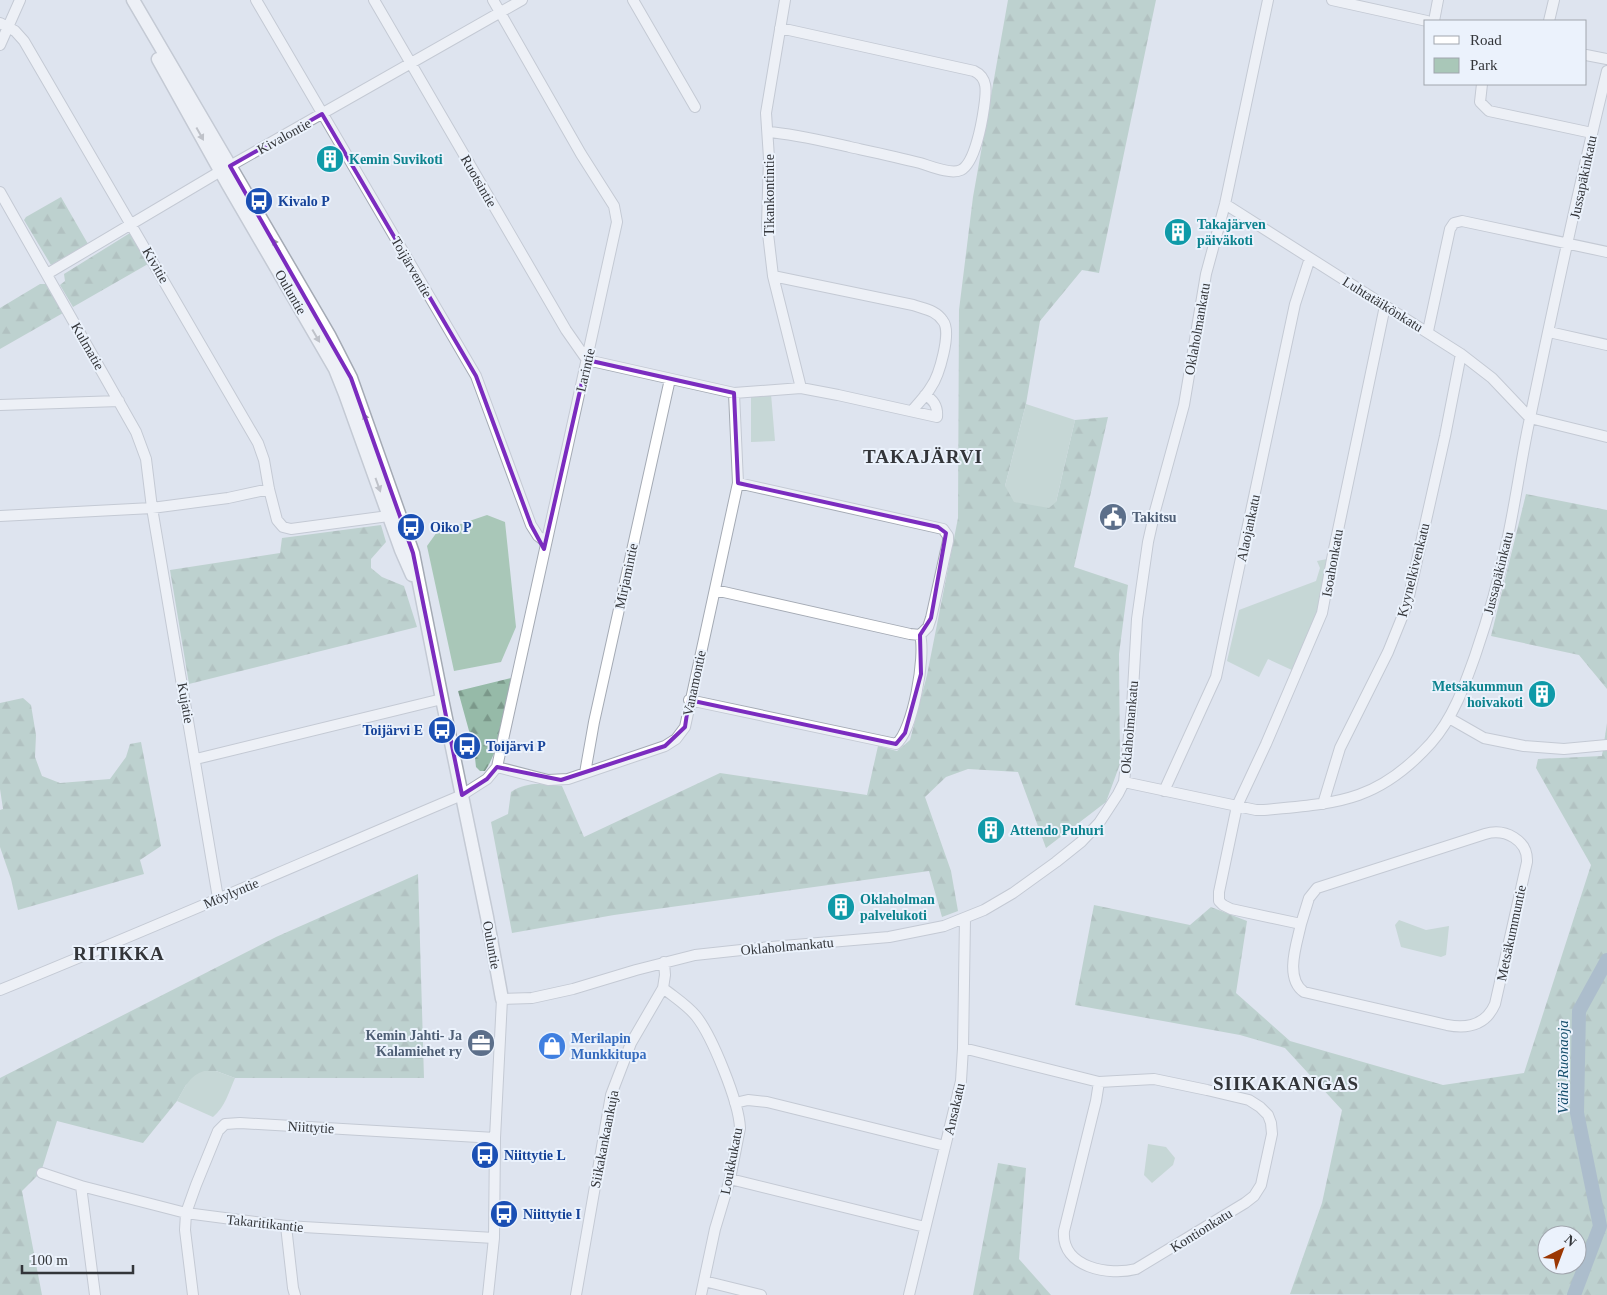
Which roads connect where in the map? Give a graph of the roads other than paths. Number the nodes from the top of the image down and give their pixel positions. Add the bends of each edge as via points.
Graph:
1 (20, 0) edge
2 (256, 0) edge
3 (374, 0) edge
4 (493, 0) edge
5 (522, 0) edge
6 (633, 0) edge
7 (785, 0) edge
8 (1268, 0) edge
9 (1337, 0) edge
10 (1438, 0) edge
11 (1554, 0) edge
12 (133, 1) edge
13 (500, 12) junction
14 (1424, 20) edge
15 (1434, 20) edge
16 (1549, 20) edge
17 (4, 25) edge
18 (780, 28) junction
19 (0, 45) edge
20 (1587, 55) edge
21 (1607, 59) edge
22 (411, 63) junction
23 (1607, 71) edge
24 (1482, 85) edge
25 (695, 106) dead end
26 (322, 114) junction
27 (768, 132) junction
28 (1592, 133) junction
29 (226, 169) junction
30 (0, 192) edge
31 (1225, 204) junction
32 (132, 224) junction
33 (1568, 244) junction
34 (1607, 252) edge
35 (1310, 258) junction
36 (47, 274) junction
37 (773, 276) junction
38 (1385, 306) junction
39 (1428, 331) junction
40 (1549, 332) junction
41 (1607, 345) edge
42 (1462, 354) junction
43 (587, 360) junction
44 (670, 379) junction
45 (801, 388) junction
46 (734, 393) junction
47 (925, 395) junction
48 (119, 401) junction
49 (0, 405) edge
50 (912, 411) junction
51 (1530, 418) junction
52 (1607, 437) edge
53 (738, 483) junction
54 (269, 489) junction
55 (152, 508) junction
56 (0, 516) edge
57 (395, 516) junction
58 (546, 542) junction
59 (715, 590) junction
60 (920, 635) junction
61 (442, 699) junction
62 (690, 700) junction
63 (1449, 718) junction
64 (1607, 745) edge
65 (196, 760) junction
66 (497, 767) junction
67 (585, 773) junction
68 (1124, 782) junction
69 (1164, 791) junction
70 (462, 795) junction
71 (1323, 804) junction
72 (1237, 806) junction
73 (218, 898) junction
74 (965, 918) junction
75 (1301, 924) junction
76 (664, 962) junction
77 (663, 988) junction
78 (0, 990) edge
79 (502, 999) junction
80 (963, 1048) junction
81 (1099, 1082) junction
82 (735, 1103) junction
83 (495, 1138) junction
84 (945, 1146) junction
85 (42, 1173) dead end
86 (730, 1179) junction
87 (81, 1186) junction
88 (186, 1214) junction
89 (286, 1226) junction
90 (925, 1227) junction
91 (494, 1238) junction
92 (704, 1281) junction
93 (95, 1295) edge
94 (194, 1295) edge
95 (295, 1295) edge
96 (488, 1295) edge
97 (576, 1295) edge
98 (701, 1295) edge
99 (761, 1295) edge
100 (909, 1295) edge

1 - 17 street
2 - 26 street, Toijärventie
3 - 22 street, Ruotsintie
4 - 13 street, Larintie
5 - 13 street, Kivalontie
6 - 25 street
7 - 18 street, Tikankontintie
8 - 31 street, Oklaholmankatu
9 - 14 street
10 - 15 street
11 - 16 street
12 - 29 main road, Ouluntie
13 - 22 street, Kivalontie
13 - 43 street, Larintie via 616,212 616,229
17 - 19 street
17 - 32 street, Kivitie via 15,30 24,41
18 - 27 street, Tikankontintie via 766,113
18 - 27 street via 971,70 984,80 986,93 980,130 971,156 967,164 956,172 824,141
20 - 21 street
22 - 26 street, Kivalontie
22 - 43 street, Ruotsintie via 571,339
23 - 28 street, Jussapäkinkatu
24 - 28 street via 1479,99 1489,111
26 - 29 street, Kivalontie
26 - 58 street, Toijärventie via 476,376 531,525
27 - 37 street, Tikankontintie via 767,224
28 - 33 street, Jussapäkinkatu
29 - 32 street, Kivalontie
29 - 57 main road, Ouluntie via 335,369
30 - 36 street, Kulmatie
31 - 35 street, Luhtatäikönkatu
31 - 68 street, Oklaholmankatu via 1206,274 1184,405 1148,542 1136,619 1132,708
32 - 36 street, Kivalontie
32 - 54 street, Kivitie via 258,443
33 - 34 street
33 - 39 street via 1456,222 1450,229
33 - 40 street, Jussapäkinkatu
35 - 38 street, Luhtatäikönkatu
35 - 69 street, Alaojankatu via 1295,304 1220,666
36 - 48 street, Kulmatie
37 - 45 street, Tikankontintie
37 - 47 street via 913,305 938,315 945,322 946,340 935,381
38 - 39 street, Luhtatäikönkatu
38 - 72 street, Isoahonkatu via 1322,613
39 - 42 street, Luhtatäikönkatu
40 - 41 street
40 - 51 street, Jussapäkinkatu
42 - 51 street, Luhtatäikönkatu via 1492,378
42 - 71 street, Kyynelkivenkatu via 1406,605 1388,652 1340,748
43 - 44 street
43 - 58 street, Larintie
44 - 46 street
44 - 67 street, Mirjamintie
45 - 46 street
45 - 50 street
46 - 53 street, Vanamontie
47 - 50 street
47 - 50 street via 937,407 937,417
48 - 49 street
48 - 55 street, Kulmatie via 146,459
51 - 52 street
51 - 63 street, Jussapäkinkatu via 1496,586 1465,685
53 - 59 street, Vanamontie
53 - 60 street via 945,531 948,540 932,618
54 - 55 street
54 - 57 street, Kivitie via 280,525 291,529
55 - 56 street
55 - 65 street, Kujatie
57 - 61 main road, Ouluntie via 422,600
58 - 66 street, Larintie
59 - 60 street
59 - 62 street, Vanamontie
60 - 62 street via 921,674 905,733 896,744
61 - 65 street
61 - 70 main road, Ouluntie
62 - 67 street, Vanamontie via 684,726 673,741
63 - 64 street via 1484,738 1524,746 1564,749
63 - 71 street, Jussapäkinkatu via 1431,743 1389,781 1362,794
65 - 73 street, Kujatie
66 - 67 street, Vanamontie via 548,780 562,780
66 - 70 street via 487,779
68 - 69 street, Jussapäkinkatu
68 - 74 street, Oklaholmankatu via 1108,810 1080,842 1020,888
69 - 72 street, Jussapäkinkatu
70 - 73 street, Möylyntie
70 - 79 main road, Ouluntie
71 - 72 street, Jussapäkinkatu via 1264,810
72 - 75 street via 1218,892 1219,901 1231,909
73 - 78 street, Möylyntie
74 - 76 street, Oklaholmankatu via 926,931 889,937 695,955
74 - 80 street, Ansakatu
75 - 75 street, Metsäkummuntie via 1294,971 1296,983 1304,992 1447,1025 1473,1025 1486,1018 1495,1004 1527,862 1526,852 1518,840 1495,831 1331,883 1311,895
76 - 77 street, Siikakankaankuja
76 - 79 street, Oklaholmankatu via 573,989 532,998
77 - 82 street, Loukkukatu via 691,1011 701,1024 714,1047
77 - 97 street, Siikakankaankuja via 631,1043 611,1095
79 - 83 street, Ouluntie
80 - 81 street, Kontionkatu
80 - 84 street, Ansakatu via 961,1081
81 - 81 street, Kontionkatu via 1163,1081 1243,1097 1254,1103 1268,1115 1272,1128 1263,1180 1257,1193 1136,1269 1120,1272 1078,1262 1068,1251 1064,1232
82 - 84 street via 748,1100 767,1102
82 - 86 street, Loukkukatu via 740,1128
83 - 88 street, Niittytie via 228,1123 218,1131
83 - 91 street, Ouluntie
84 - 90 street, Ansakatu
85 - 87 street, Takaritikantie
86 - 90 street
86 - 92 street, Loukkukatu
87 - 88 street, Takaritikantie
87 - 93 street
88 - 89 street, Takaritikantie
88 - 94 street, Niittytie via 185,1230
89 - 91 street, Takaritikantie
89 - 95 street
90 - 100 street, Ansakatu
91 - 96 street, Ouluntie
92 - 98 street, Loukkukatu
92 - 99 street

